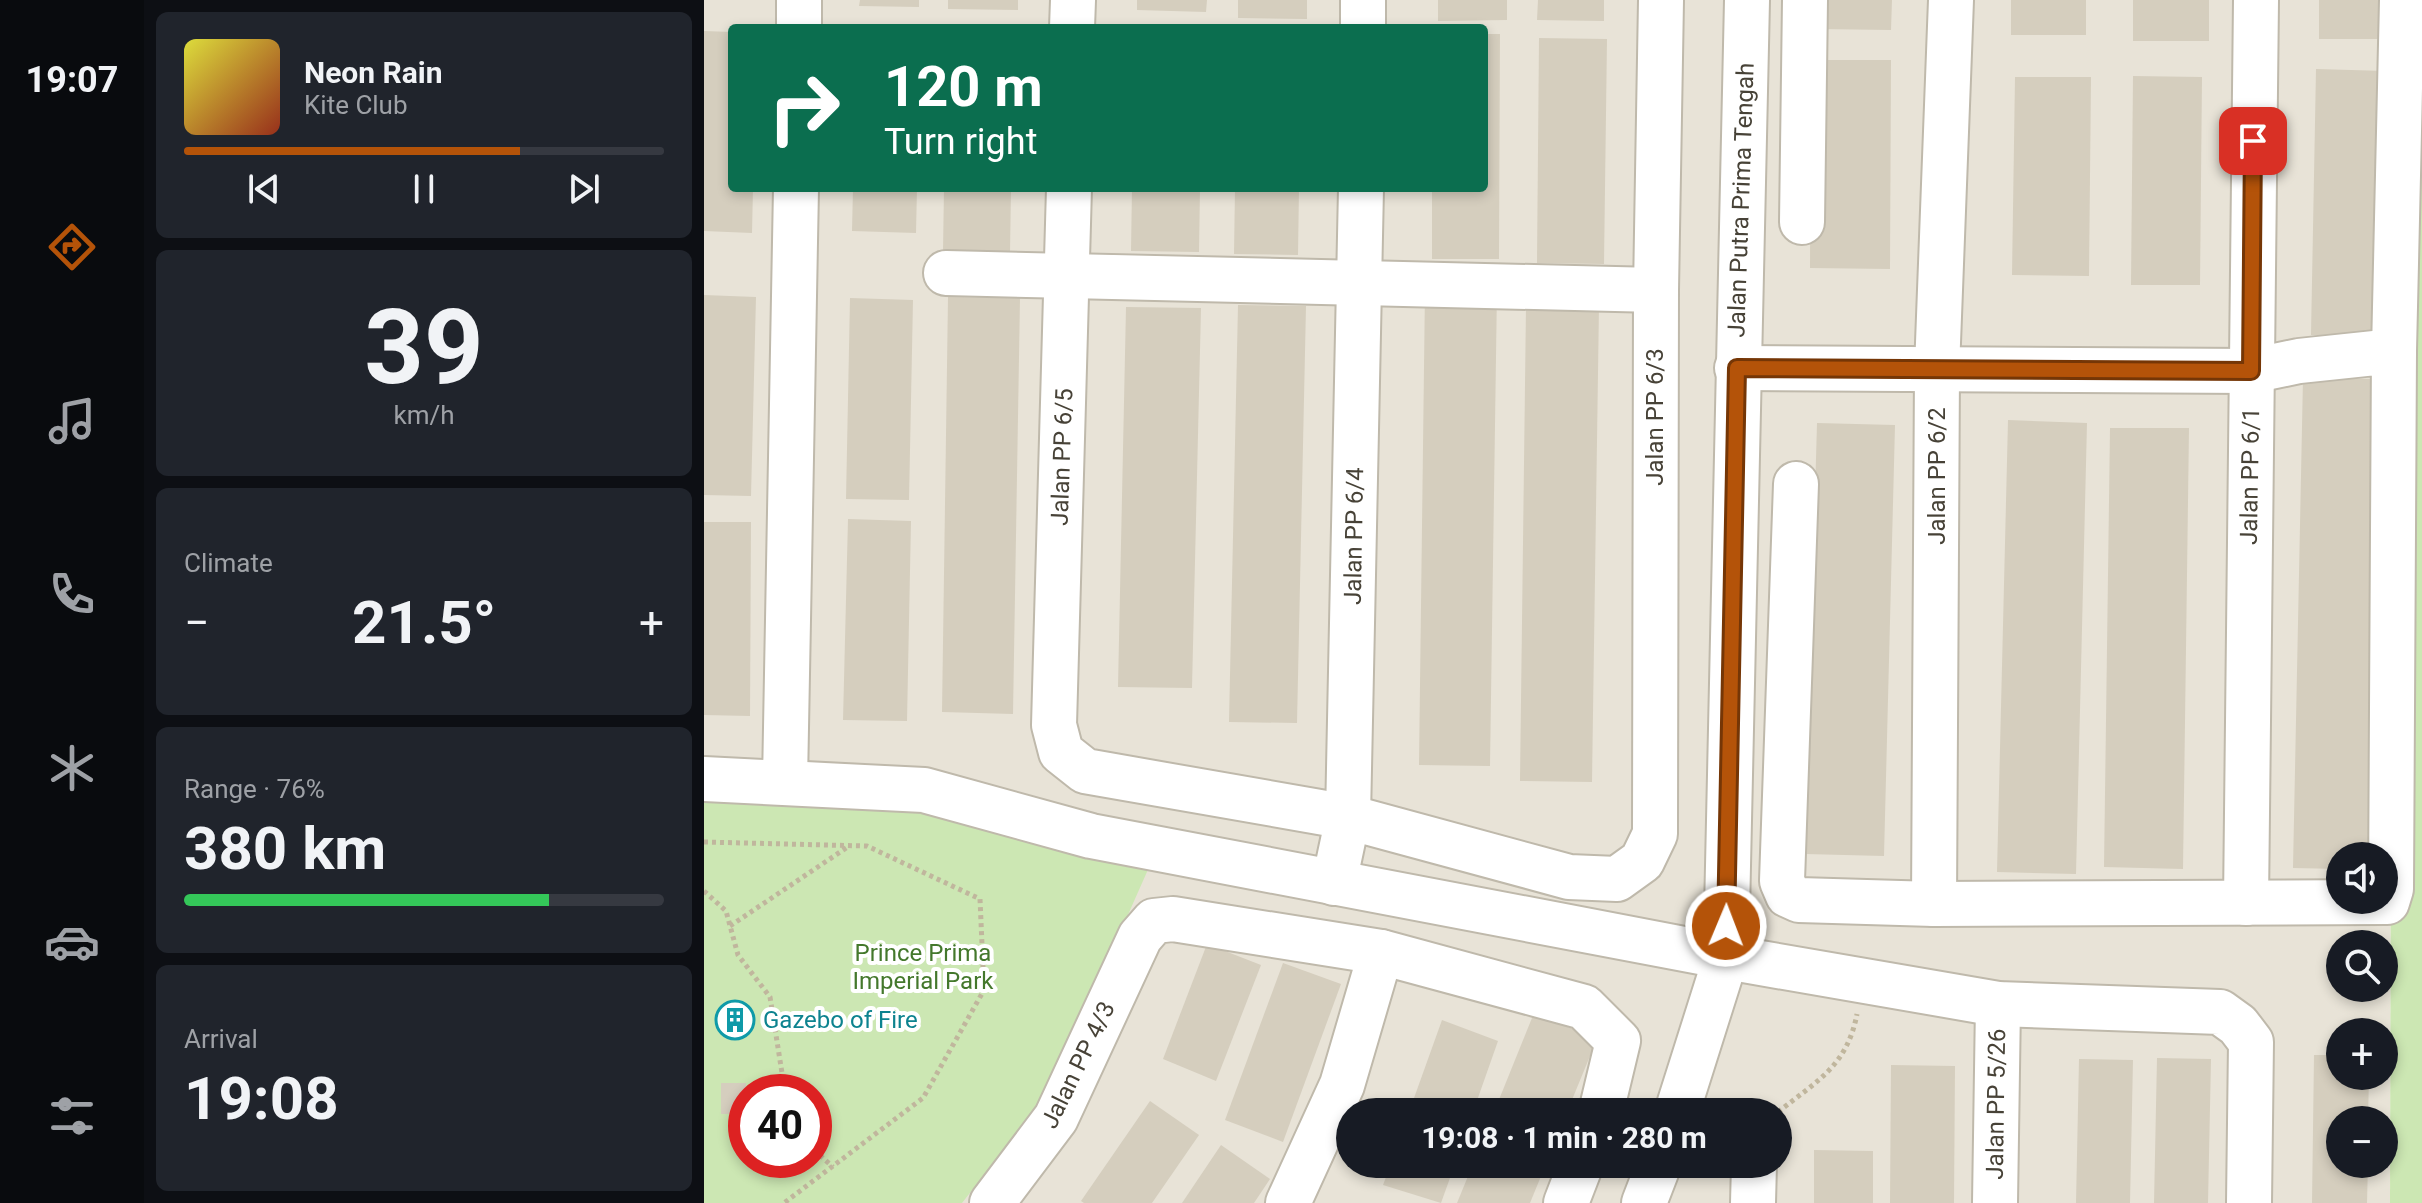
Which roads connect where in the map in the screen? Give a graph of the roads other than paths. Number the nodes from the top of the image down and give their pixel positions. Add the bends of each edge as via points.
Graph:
1 (799, 0) edge
2 (1073, 0) edge
3 (1363, 0) edge
4 (1661, 0) edge
5 (1747, 0) edge
6 (1805, 0) edge
7 (1951, 0) edge
8 (2256, 0) edge
9 (2402, 0) edge
10 (799, 24) edge
11 (1072, 24) edge
12 (1363, 24) edge
13 (796, 192) edge
14 (1069, 192) edge
15 (1361, 192) edge
16 (1802, 222) dead end
17 (946, 273) dead end
18 (1067, 275) junction
19 (1360, 283) junction
20 (1656, 290) junction
21 (2394, 351) junction
22 (1737, 368) junction
23 (1937, 369) junction
24 (2251, 371) junction
25 (1796, 484) dead end
26 (704, 779) edge
27 (785, 782) junction
28 (1348, 817) junction
29 (1334, 883) junction
30 (2246, 903) junction
31 (1934, 904) junction
32 (1381, 952) junction
33 (1726, 957) junction
34 (1998, 1004) junction
35 (1604, 1098) edge
36 (1681, 1098) edge
37 (1576, 1178) edge
38 (1654, 1178) edge
39 (1754, 1178) edge
40 (992, 1203) edge
41 (1288, 1203) edge
42 (1566, 1203) edge
43 (1644, 1203) edge
44 (1753, 1203) edge
45 (1995, 1203) edge
46 (2249, 1203) edge

1 - 10 street
2 - 11 street
3 - 12 street
4 - 20 street, Jalan PP 6/3
5 - 22 street, Jalan Putra Prima Tengah
6 - 16 street
7 - 23 street, Jalan PP 6/2
8 - 24 street, Jalan PP 6/1
9 - 21 street
13 - 27 street
14 - 18 street, Jalan PP 6/5
15 - 19 street, Jalan PP 6/4
17 - 18 street
18 - 19 street
18 - 28 street, Jalan PP 6/5 via 1054,725 1061,752 1085,771
19 - 20 street
19 - 28 street, Jalan PP 6/4
20 - 28 street, Jalan PP 6/3 via 1655,834 1642,861 1617,879 1569,877
21 - 24 street
21 - 30 street via 2391,889 2387,902 2376,905
22 - 23 street
22 - 33 street, Jalan Putra Prima Tengah
23 - 24 street
23 - 31 street, Jalan PP 6/2
24 - 30 street, Jalan PP 6/1
25 - 31 street via 1782,881 1788,895 1799,900
26 - 27 street
27 - 29 street via 924,790 1091,836
28 - 29 street, Jalan PP 6/4
29 - 33 street
30 - 31 street
32 - 35 street via 1584,1007 1618,1041
32 - 40 street, Jalan PP 4/3 via 1173,919 1154,921 1140,937 1056,1118
32 - 41 street via 1342,1085
33 - 34 street
33 - 36 street, Jalan Putra Prima Tengah
34 - 45 street, Jalan PP 5/26
34 - 46 street via 2220,1012 2238,1025 2251,1042
37 - 42 street
38 - 43 street
39 - 44 street

